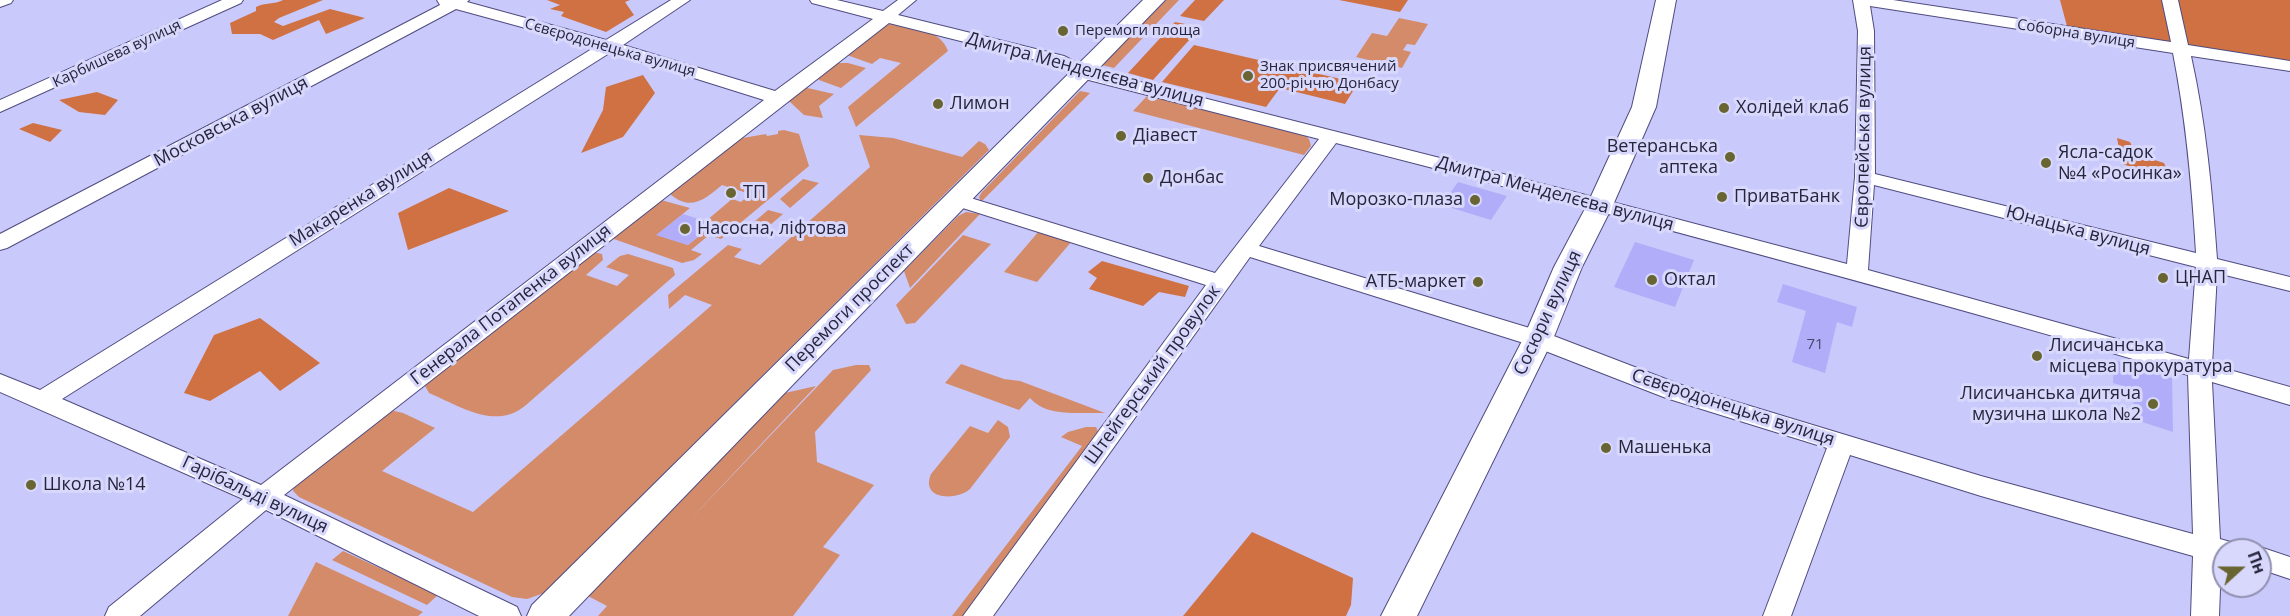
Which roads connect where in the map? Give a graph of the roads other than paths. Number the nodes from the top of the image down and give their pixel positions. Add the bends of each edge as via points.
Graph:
1 (5, 0) edge
2 (235, 0) edge
3 (682, 0) edge
4 (818, 0) edge
5 (908, 0) edge
6 (1155, 0) edge
7 (1666, 0) edge
8 (1861, 0) edge
9 (2170, 0) edge
10 (453, 1) edge
11 (0, 2) edge
12 (885, 16) junction
13 (606, 45) junction
14 (2182, 50) junction
15 (2290, 66) edge
16 (1083, 73) junction
17 (777, 98) junction
18 (0, 107) edge
19 (1331, 136) junction
20 (1865, 177) junction
21 (957, 200) junction
22 (1600, 205) junction
23 (0, 243) edge
24 (1247, 249) junction
25 (2207, 264) junction
26 (1857, 274) junction
27 (1220, 282) junction
28 (2290, 284) edge
29 (1538, 339) junction
30 (2200, 370) junction
31 (0, 382) edge
32 (2290, 396) edge
33 (42, 400) junction
34 (1842, 443) junction
35 (264, 497) junction
36 (2215, 538) edge
37 (2212, 549) edge
38 (2272, 562) edge
39 (2290, 568) edge
40 (2212, 574) edge
41 (119, 616) edge
42 (507, 616) edge
43 (545, 616) edge
44 (977, 616) edge
45 (1399, 616) edge
46 (1777, 616) edge
47 (2205, 616) edge

1 - 11 street
2 - 18 street, Карбишева вулиця
3 - 13 street, Макаренка вулиця
4 - 12 street, Дмитра Менделєєва вулиця
5 - 12 street, Генерала Потапенка вулиця
6 - 16 main road, Перемоги проспект
7 - 22 main road, Сосюри вулиця via 1644,107
8 - 14 street, Соборна вулиця
8 - 20 street, Європейська вулиця via 1866,31
9 - 14 street
10 - 13 street, Сєвєродонецька вулиця
10 - 23 street, Московська вулиця
12 - 16 street, Дмитра Менделєєва вулиця via 1058,60
12 - 17 street, Генерала Потапенка вулиця
13 - 17 street, Сєвєродонецька вулиця
13 - 33 street, Макаренка вулиця
14 - 15 street, Соборна вулиця
14 - 25 street via 2202,186
16 - 19 street, Дмитра Менделєєва вулиця
16 - 21 main road, Перемоги проспект
17 - 35 street, Генерала Потапенка вулиця
19 - 22 street, Дмитра Менделєєва вулиця
19 - 24 street, Штейгерський провулок
20 - 25 street, Юнацька вулиця
20 - 26 street, Європейська вулиця
21 - 27 street
21 - 43 main road, Перемоги проспект
22 - 26 street, Дмитра Менделєєва вулиця
22 - 29 main road, Сосюри вулиця via 1568,267
24 - 27 street, Штейгерський провулок
24 - 29 street, Сєвєродонецька вулиця
25 - 28 street, Юнацька вулиця
25 - 30 street
26 - 30 street, Дмитра Менделєєва вулиця
27 - 44 street, Штейгерський провулок
29 - 34 street, Сєвєродонецька вулиця via 1675,392
29 - 45 main road, Сосюри вулиця
30 - 32 street, Дмитра Менделєєва вулиця
30 - 36 street
31 - 33 street, Гарібальді вулиця
33 - 35 street, Гарібальді вулиця
34 - 37 street, Сєвєродонецька вулиця via 1981,486
34 - 46 street
35 - 41 street, Генерала Потапенка вулиця
35 - 42 street, Гарібальді вулиця
38 - 39 street
40 - 47 street

